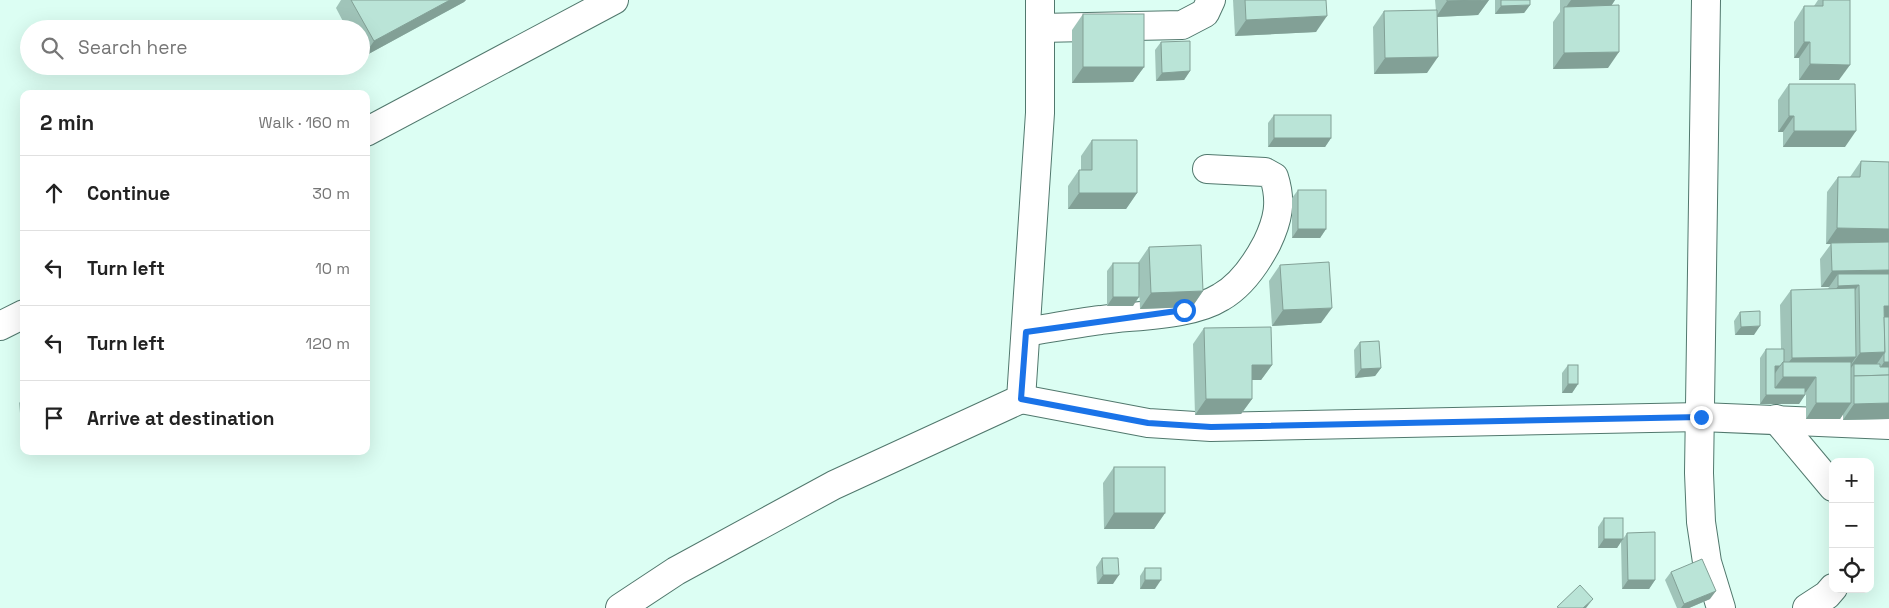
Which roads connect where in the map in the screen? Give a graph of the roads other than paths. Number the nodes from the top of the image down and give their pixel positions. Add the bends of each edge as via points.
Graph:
1 (614, 0) edge
2 (1040, 0) edge
3 (1211, 0) edge
4 (1706, 0) edge
5 (1040, 28) junction
6 (370, 130) edge
7 (1207, 169) dead end
8 (20, 316) edge
9 (0, 326) edge
10 (1026, 332) junction
11 (1021, 399) junction
12 (1701, 417) junction
13 (1776, 420) junction
14 (1889, 426) edge
15 (1829, 482) edge
16 (1829, 593) edge
17 (620, 608) edge
18 (1721, 608) edge
19 (1807, 608) edge

1 - 6 street
2 - 5 street
3 - 5 street via 1205,13 1182,25
4 - 12 street
5 - 10 street via 1040,113
7 - 10 street via 1265,172 1274,177 1278,192 1277,222 1244,279 1220,298 1184,310
8 - 9 street
10 - 11 street
11 - 12 street via 1148,423 1211,427
11 - 17 street via 834,485 676,571
12 - 13 street
12 - 18 street via 1701,522 1707,562
13 - 14 street
13 - 15 street
16 - 19 street

